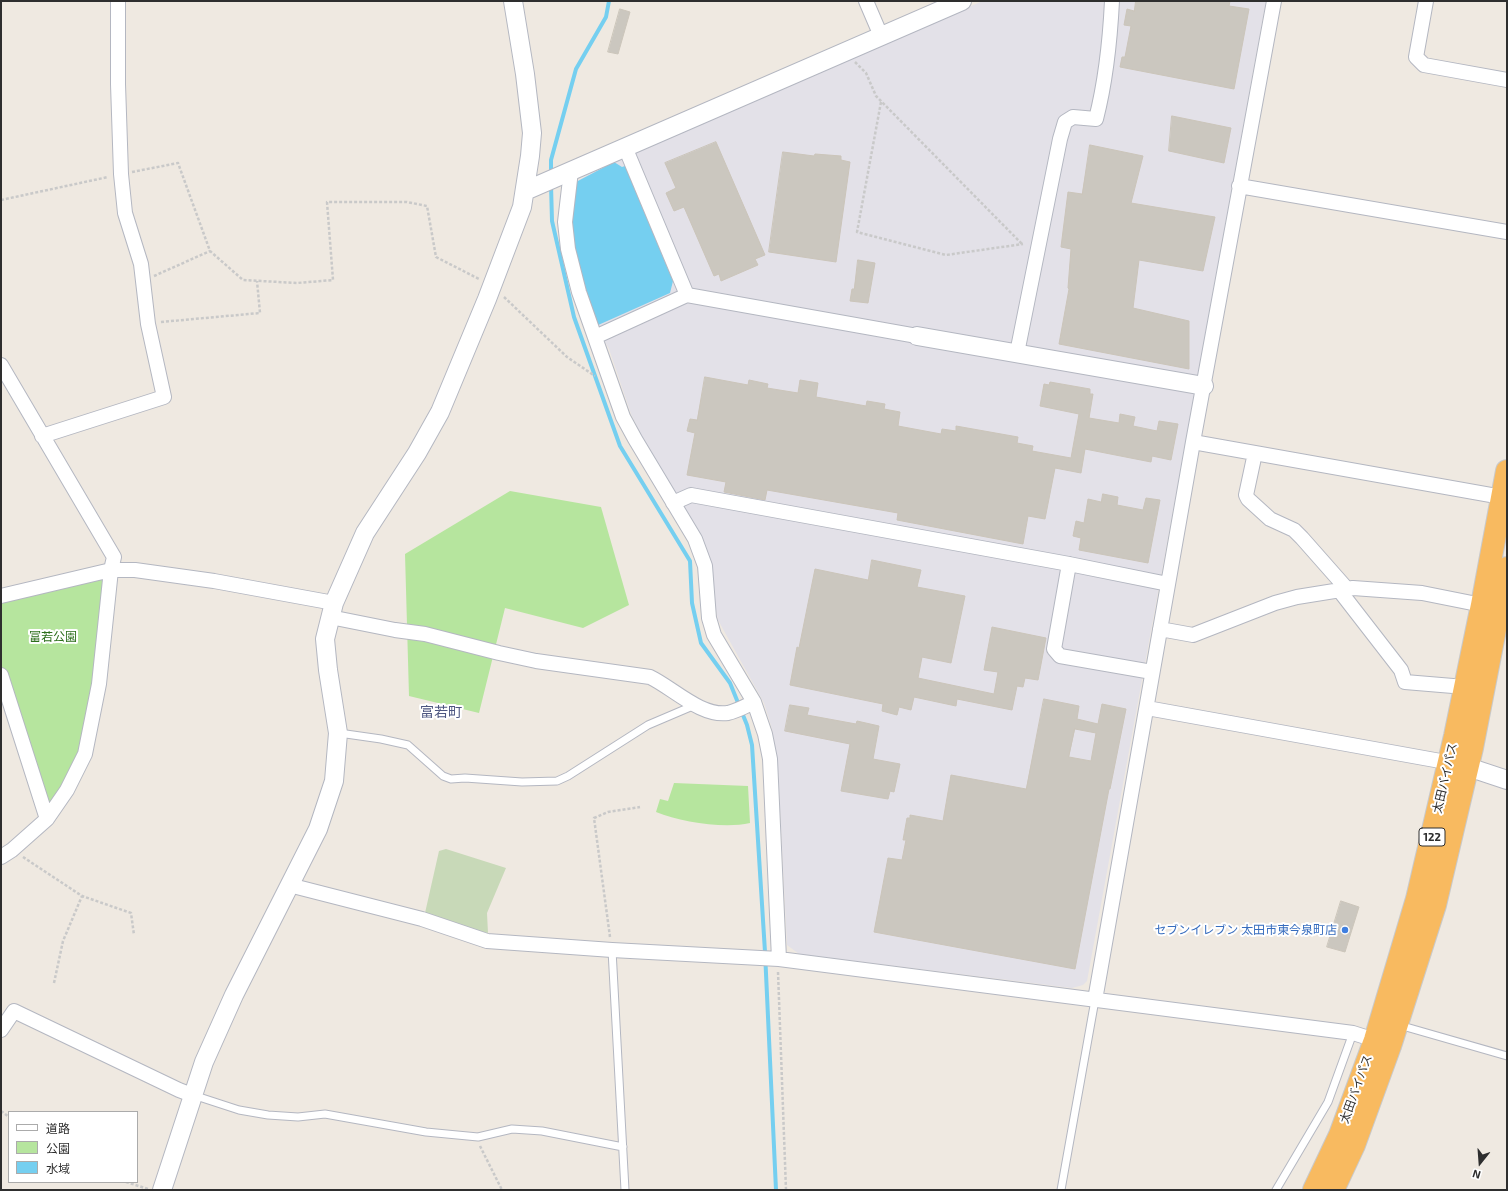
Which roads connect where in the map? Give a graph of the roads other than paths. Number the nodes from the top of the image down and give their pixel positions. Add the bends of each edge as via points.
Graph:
1 (118, 1) edge
2 (513, 1) edge
3 (866, 1) edge
4 (962, 1) edge
5 (1112, 1) edge
6 (1274, 1) edge
7 (1426, 1) edge
8 (881, 36) junction
9 (1507, 80) edge
10 (625, 148) junction
11 (558, 176) junction
12 (1239, 186) junction
13 (525, 191) junction
14 (1507, 232) edge
15 (686, 295) junction
16 (917, 336) joint
17 (595, 337) junction
18 (1017, 353) junction
19 (1, 365) edge
20 (1204, 386) junction
21 (42, 436) junction
22 (1193, 442) junction
23 (1255, 453) junction
24 (1507, 471) edge
25 (1502, 497) junction
26 (673, 503) junction
27 (1069, 564) junction
28 (111, 570) junction
29 (1506, 576) edge
30 (1168, 584) junction
31 (1343, 589) junction
32 (1, 596) edge
33 (1482, 605) junction
34 (332, 610) junction
35 (1501, 629) edge
36 (1160, 630) junction
37 (1152, 672) junction
38 (1, 675) edge
39 (1465, 687) junction
40 (695, 705) junction
41 (744, 707) junction
42 (1146, 708) junction
43 (338, 733) junction
44 (1459, 765) junction
45 (1507, 780) edge
46 (47, 819) junction
47 (7, 854) edge
48 (289, 886) junction
49 (612, 950) junction
50 (775, 959) junction
51 (1095, 1000) junction
52 (1398, 1025) junction
53 (1, 1030) edge
54 (1353, 1033) junction
55 (1375, 1040) junction
56 (1507, 1056) edge
57 (192, 1095) junction
58 (623, 1148) junction
59 (162, 1190) edge
60 (626, 1190) edge
61 (1061, 1190) edge
62 (1276, 1190) edge
63 (1314, 1190) edge
64 (1333, 1190) edge

1 - 21 street via 118,84 125,213 141,264 148,324 164,397
2 - 13 street via 532,133
3 - 8 street
4 - 8 street
5 - 18 street via 1110,38 1096,119 1073,117 1065,122
6 - 12 street
7 - 9 street via 1416,57 1424,65
8 - 10 street
10 - 11 street
10 - 15 street
11 - 13 street
11 - 17 street via 568,249 579,292
12 - 14 street
12 - 20 street
13 - 34 street via 522,207 492,286 440,412 417,453 365,533
15 - 16 street
15 - 17 street
16 - 18 street
17 - 26 street via 623,417
18 - 20 street
19 - 21 street
20 - 22 street
21 - 28 street via 114,557
22 - 23 street
22 - 30 street
23 - 25 street
23 - 31 street via 1246,495 1248,499 1270,519 1294,530
24 - 25 highway, 太田バイパス / 122
25 - 33 highway, 太田バイパス / 122
26 - 27 street via 691,495
26 - 41 street via 695,539 705,566 709,618
27 - 30 street
27 - 37 street via 1054,649 1060,656
28 - 32 street
28 - 34 street via 135,570 214,581
28 - 46 street via 99,684 85,754 67,790
29 - 35 highway, 太田バイパス / 122
30 - 36 street
31 - 33 street via 1422,593
31 - 36 street via 1274,603 1193,635
31 - 39 street via 1401,670 1405,682
33 - 39 highway, 太田バイパス / 122
34 - 40 street via 395,630 426,634 499,654 650,677
34 - 43 street via 325,639
35 - 44 highway, 太田バイパス / 122
36 - 37 street
37 - 42 street
38 - 46 street
39 - 44 highway, 太田バイパス / 122
40 - 41 street via 718,713
40 - 43 lane via 648,725 568,776 557,780 522,782 451,779 443,776 408,744
41 - 50 street via 765,734 770,758
42 - 44 street
42 - 51 street
43 - 48 street via 334,781 326,808
44 - 45 street
44 - 52 highway, 太田バイパス / 122 via 1435,905
44 - 55 highway, 太田バイパス / 122
46 - 47 street
48 - 49 street via 422,919 487,941
48 - 57 street via 234,995
49 - 50 street
49 - 58 lane
50 - 51 street
51 - 54 street
51 - 61 lane
52 - 56 lane
52 - 64 highway, 太田バイパス / 122 via 1354,1145
53 - 57 street via 14,1011
54 - 55 street
54 - 62 lane via 1328,1102
55 - 63 highway, 太田バイパス / 122 via 1340,1135
57 - 58 lane via 239,1110 268,1115 298,1117 325,1114 426,1132 478,1137 512,1129 542,1131
57 - 59 street
58 - 60 lane

